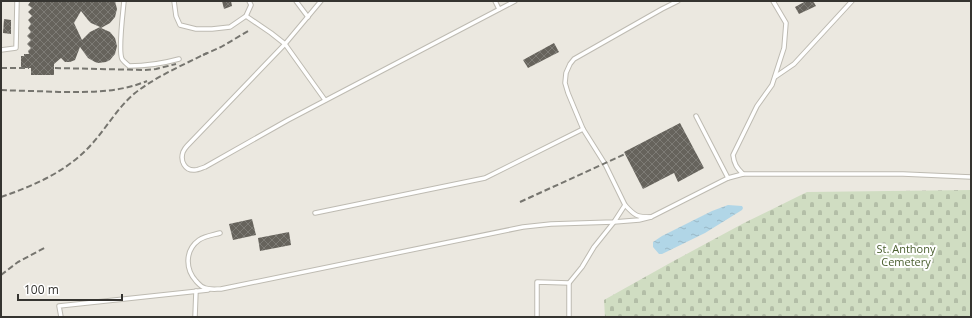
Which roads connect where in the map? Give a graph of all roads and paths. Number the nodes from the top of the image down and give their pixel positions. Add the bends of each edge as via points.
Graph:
1 (17, 1) edge
2 (124, 1) edge
3 (174, 1) edge
4 (249, 1) edge
5 (296, 1) edge
6 (321, 1) edge
7 (495, 1) edge
8 (515, 1) edge
9 (678, 1) edge
10 (773, 1) edge
11 (852, 1) edge
12 (499, 9) junction
13 (246, 16) junction
14 (308, 17) junction
15 (285, 44) junction
16 (1, 50) edge
17 (179, 59) dead end
18 (774, 77) junction
19 (325, 100) junction
20 (696, 116) dead end
21 (583, 129) junction
22 (743, 174) junction
23 (971, 177) edge
24 (728, 178) junction
25 (625, 206) junction
26 (316, 213) dead end
27 (651, 217) junction
28 (614, 222) junction
29 (220, 233) dead end
30 (570, 283) junction
31 (212, 290) junction
32 (196, 291) junction
33 (61, 317) edge
34 (195, 317) edge
35 (536, 317) edge
36 (569, 317) edge

1 - 16 lane via 16,48
2 - 17 lane via 121,52 122,59 128,66 162,64
3 - 13 lane via 180,25 196,29 230,27
4 - 13 lane
5 - 14 lane
6 - 14 lane
7 - 12 lane
8 - 12 lane
9 - 21 lane via 574,59 570,64 566,73 566,83
10 - 18 lane via 786,23 784,48
11 - 18 lane via 794,64
12 - 19 lane
13 - 15 lane
14 - 15 lane
15 - 19 lane
15 - 19 lane via 186,146 182,160 185,167 189,170 205,167
18 - 22 lane via 733,155 736,167
20 - 24 lane
21 - 25 lane via 605,164
21 - 26 lane via 485,178
22 - 23 lane via 904,174
22 - 24 lane
24 - 27 lane
25 - 27 lane via 640,217
25 - 28 lane
27 - 28 lane
28 - 30 lane
28 - 31 lane via 523,227
29 - 31 lane via 199,241 193,246 188,258 193,278 200,286
30 - 35 lane via 537,282
30 - 36 lane
31 - 32 lane
32 - 33 lane via 59,306
32 - 34 lane

